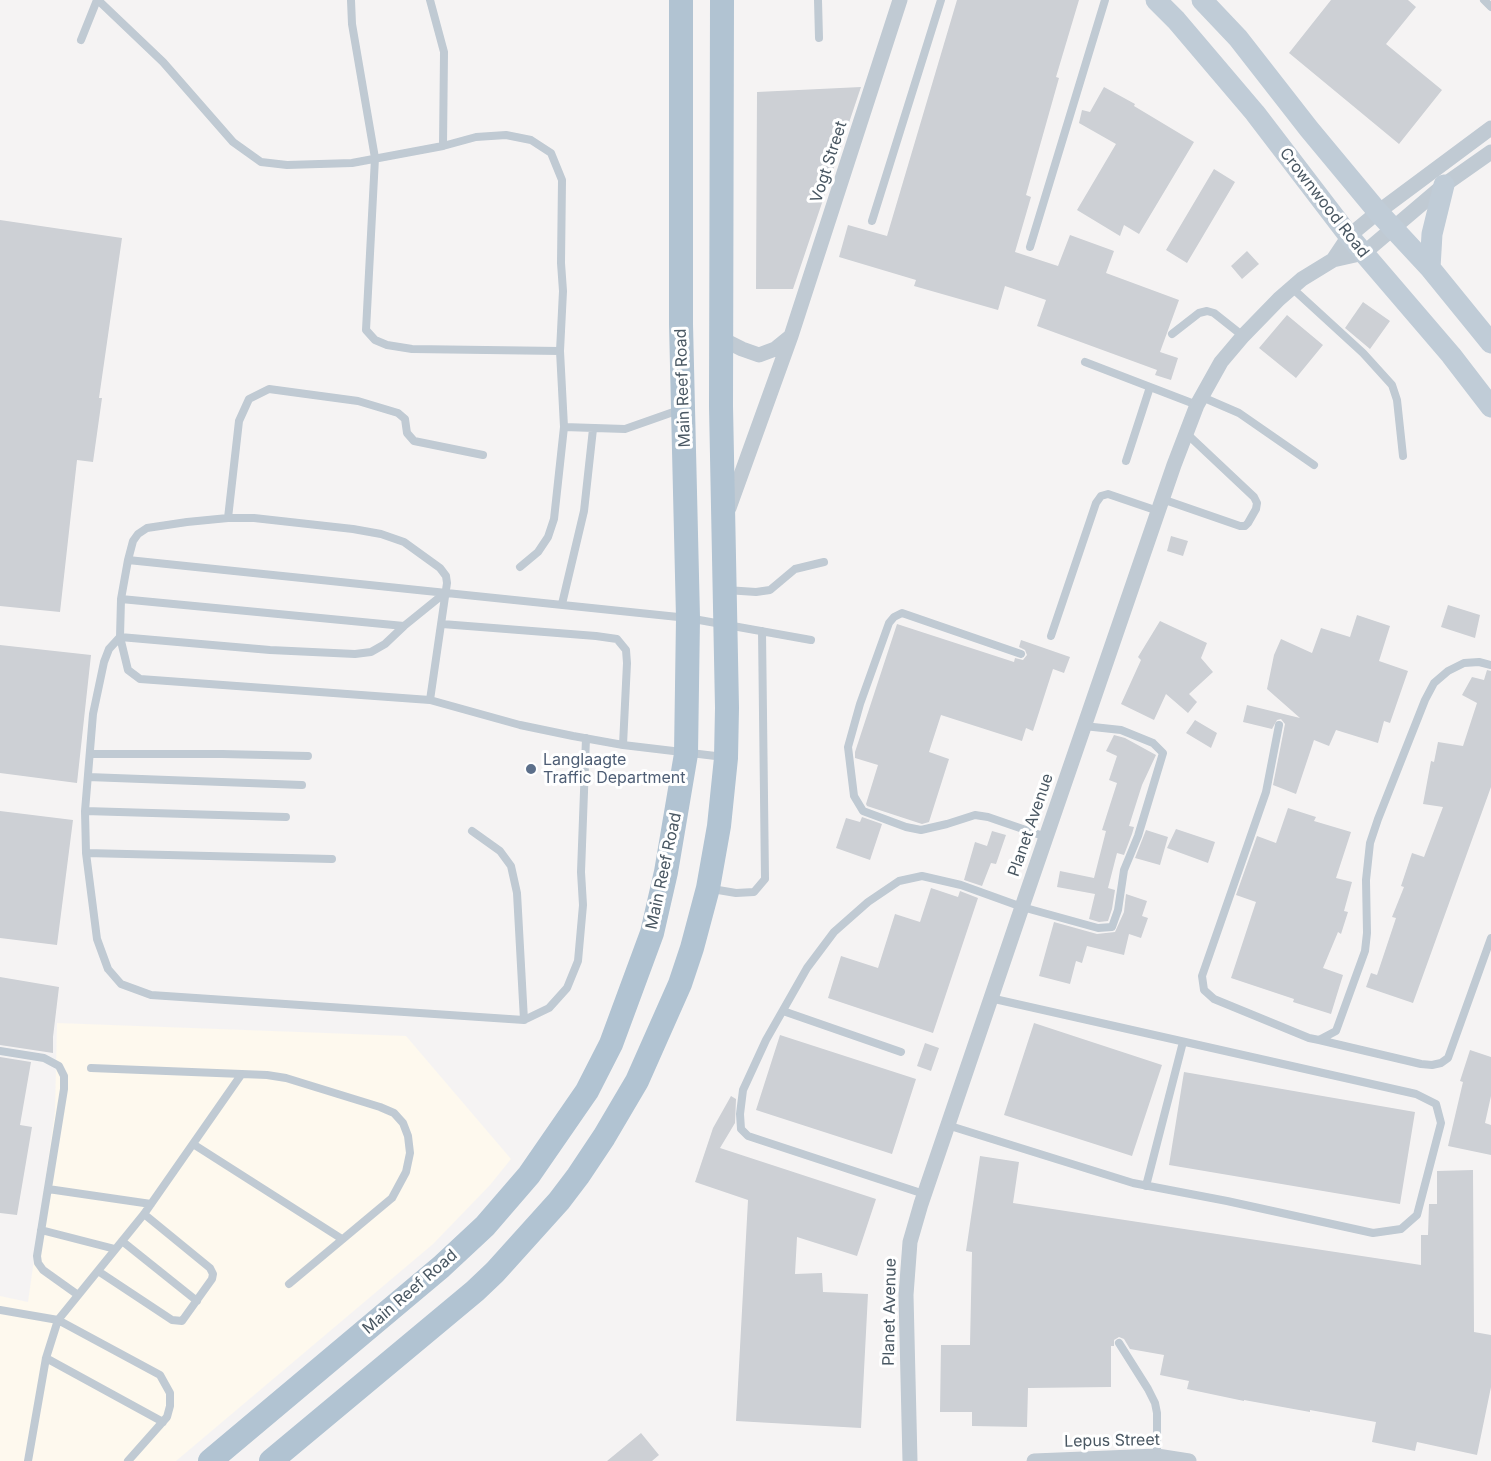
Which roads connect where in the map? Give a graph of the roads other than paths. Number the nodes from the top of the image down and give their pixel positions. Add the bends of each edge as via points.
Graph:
1 (98, 0) edge
2 (351, 0) edge
3 (430, 0) edge
4 (681, 0) edge
5 (722, 0) edge
6 (818, 0) edge
7 (900, 0) edge
8 (941, 0) edge
9 (1105, 0) edge
10 (1156, 0) edge
11 (1484, 0) edge
12 (1208, 2) edge
13 (1491, 7) edge
14 (819, 38) dead end
15 (81, 40) dead end
16 (1491, 128) edge
17 (443, 146) junction
18 (1491, 152) edge
19 (375, 158) junction
20 (1444, 185) junction
21 (1378, 212) junction
22 (872, 221) dead end
23 (1393, 228) junction
24 (1349, 236) junction
25 (1030, 247) dead end
26 (1364, 254) junction
27 (1333, 260) junction
28 (1430, 268) junction
29 (1292, 288) junction
30 (1172, 334) dead end
31 (791, 336) junction
32 (1243, 336) junction
33 (722, 339) junction
34 (1491, 343) edge
35 (560, 351) junction
36 (1085, 362) dead end
37 (1150, 387) junction
38 (1199, 401) junction
39 (721, 406) junction
40 (1491, 407) edge
41 (684, 408) junction
42 (564, 427) junction
43 (593, 429) junction
44 (1186, 433) junction
45 (483, 455) dead end
46 (1403, 456) dead end
47 (1126, 461) dead end
48 (1314, 465) dead end
49 (1160, 505) junction
50 (228, 518) junction
51 (723, 522) junction
52 (128, 560) junction
53 (824, 562) dead end
54 (520, 567) dead end
55 (725, 589) junction
56 (446, 592) junction
57 (122, 599) junction
58 (562, 604) junction
59 (688, 618) junction
60 (442, 624) junction
61 (726, 624) junction
62 (404, 626) junction
63 (762, 631) junction
64 (1051, 636) dead end
65 (120, 637) junction
66 (811, 640) dead end
67 (1021, 654) dead end
68 (1491, 665) edge
69 (430, 700) junction
70 (1279, 725) dead end
71 (1084, 726) junction
72 (586, 738) junction
73 (623, 745) junction
74 (686, 753) junction
75 (90, 754) junction
76 (308, 756) dead end
77 (726, 758) junction
78 (88, 777) junction
79 (302, 785) dead end
80 (85, 811) junction
81 (286, 817) dead end
82 (472, 831) dead end
83 (1046, 837) junction
84 (86, 853) junction
85 (332, 859) dead end
86 (708, 888) junction
87 (1022, 907) junction
88 (1491, 938) edge
89 (990, 998) junction
90 (783, 1011) junction
91 (524, 1020) junction
92 (1319, 1040) junction
93 (1183, 1042) junction
94 (0, 1051) edge
95 (901, 1052) dead end
96 (91, 1068) dead end
97 (241, 1075) junction
98 (947, 1125) junction
99 (193, 1144) junction
100 (1146, 1186) junction
101 (48, 1190) junction
102 (924, 1194) junction
103 (151, 1204) junction
104 (144, 1214) junction
105 (42, 1230) junction
106 (342, 1239) junction
107 (122, 1241) junction
108 (115, 1249) junction
109 (98, 1270) junction
110 (289, 1284) dead end
111 (78, 1294) junction
112 (197, 1301) junction
113 (0, 1310) edge
114 (58, 1320) junction
115 (1119, 1343) dead end
116 (46, 1358) junction
117 (163, 1422) junction
118 (1157, 1456) junction
119 (29, 1461) edge
120 (128, 1461) edge
121 (210, 1461) edge
122 (271, 1461) edge
123 (910, 1461) edge
124 (1035, 1461) edge
125 (1190, 1461) edge

1 - 15 lane
1 - 19 lane via 163,62 233,142 261,162 352,163
2 - 19 lane
3 - 17 lane via 444,52
4 - 41 main road, Main Reef Road
5 - 33 main road
6 - 14 lane
7 - 31 street, Vogt Street
8 - 22 lane
9 - 25 lane
10 - 24 main road, Crownwood Road via 1255,113
11 - 13 lane
12 - 21 main road, Crownwood Road
16 - 21 street, Planet Avenue
17 - 19 lane
17 - 35 lane via 476,137 506,135 531,140 551,153 562,180
18 - 20 street
19 - 35 lane via 366,330 375,340 412,349
20 - 23 street
20 - 28 main road via 1432,234
21 - 23 main road, Crownwood Road
21 - 24 street, Planet Avenue
23 - 26 street
23 - 28 main road, Crownwood Road
24 - 26 main road, Crownwood Road
24 - 27 street, Planet Avenue
26 - 27 street, Planet Avenue
26 - 40 main road, Crownwood Road
27 - 29 street, Planet Avenue
28 - 34 main road, Crownwood Road
29 - 32 street, Planet Avenue
29 - 46 lane via 1392,385
30 - 32 lane via 1207,311
31 - 33 street via 775,349 759,355
31 - 51 street, Vogt Street
32 - 38 street, Planet Avenue via 1221,362
33 - 39 main road
35 - 42 lane
36 - 37 lane
37 - 38 lane
37 - 47 lane
38 - 44 street, Planet Avenue
38 - 48 lane via 1245,416
39 - 41 main road
39 - 51 main road
41 - 43 lane via 625,429
41 - 59 main road, Main Reef Road
42 - 43 lane
42 - 54 lane via 554,519 538,552
43 - 58 lane via 584,511
44 - 49 street, Planet Avenue
44 - 49 lane via 1254,497 1256,509 1245,526 1239,526
45 - 50 lane via 414,441 407,433 405,419 398,413 358,401 269,389 249,399 239,421
49 - 64 lane via 1108,494 1101,496
49 - 71 street, Planet Avenue
50 - 52 lane via 147,528 133,541
50 - 56 lane via 381,534 404,542 441,568 446,576
51 - 55 main road
52 - 56 lane
52 - 57 lane
53 - 55 lane via 795,569 770,590
55 - 61 main road
56 - 58 lane
56 - 60 lane
56 - 62 lane
57 - 62 lane
57 - 65 lane
58 - 59 lane
59 - 61 lane
59 - 74 main road, Main Reef Road
60 - 69 lane
60 - 73 lane via 617,639 626,650
61 - 63 lane
61 - 77 main road
62 - 65 lane via 378,648 355,654
63 - 66 lane
63 - 86 lane via 765,879 754,892
65 - 69 lane via 128,670 140,679
65 - 75 lane via 104,662 93,714
67 - 83 lane via 902,613 894,617 848,747 854,796 863,810 906,827 921,830 975,815
68 - 92 lane via 1464,663 1448,671 1434,683 1425,700 1370,843 1365,951 1335,1031
69 - 72 lane
70 - 92 lane via 1266,792 1202,976 1204,990 1214,999
71 - 83 street, Planet Avenue
71 - 87 lane via 1121,730 1153,743 1163,753 1124,870 1118,910 1112,927 1098,928
72 - 73 lane
72 - 91 lane via 578,961 567,988 549,1008
73 - 74 lane
74 - 77 lane
74 - 121 main road, Main Reef Road via 666,872 649,943 611,1044 560,1132 485,1226 401,1302
75 - 76 lane
75 - 78 lane
77 - 86 main road
78 - 79 lane
78 - 80 lane
80 - 81 lane
80 - 84 lane
82 - 91 lane via 500,851 511,866 517,893
83 - 87 street, Planet Avenue
84 - 85 lane
84 - 91 lane via 101,955 121,984 131,989 151,995
86 - 122 main road via 680,984 659,1035 637,1081 578,1176 482,1285
87 - 89 street, Planet Avenue
87 - 90 lane via 922,876 899,880 834,932 807,968
88 - 92 lane via 1448,1058 1441,1063 1421,1064
89 - 93 lane
89 - 98 street, Planet Avenue
90 - 95 lane
90 - 102 lane via 743,1090 741,1129 747,1136 765,1143
93 - 100 lane
93 - 100 lane via 1416,1094 1436,1104 1441,1123 1417,1215 1401,1228 1373,1233
94 - 101 lane via 44,1058 59,1066 64,1076
96 - 97 lane
97 - 99 lane
97 - 106 lane via 286,1078 380,1107 404,1123 410,1153 406,1172 392,1198
98 - 100 lane
98 - 102 street, Planet Avenue
99 - 103 lane
99 - 106 lane
101 - 103 lane
101 - 105 lane
102 - 123 street, Planet Avenue via 907,1265
103 - 104 lane
104 - 107 lane
104 - 112 lane via 210,1268 212,1279
105 - 108 lane
105 - 111 lane via 38,1263
106 - 110 lane
107 - 108 lane
107 - 112 lane
108 - 109 lane
109 - 111 lane
109 - 112 lane via 177,1322
111 - 114 lane
113 - 114 lane
114 - 116 lane
114 - 117 lane via 160,1375 170,1393 171,1406
115 - 118 lane via 1155,1403
116 - 117 lane
116 - 119 lane
117 - 120 lane
118 - 124 street, Lepus Street
118 - 125 street, Lepus Street

